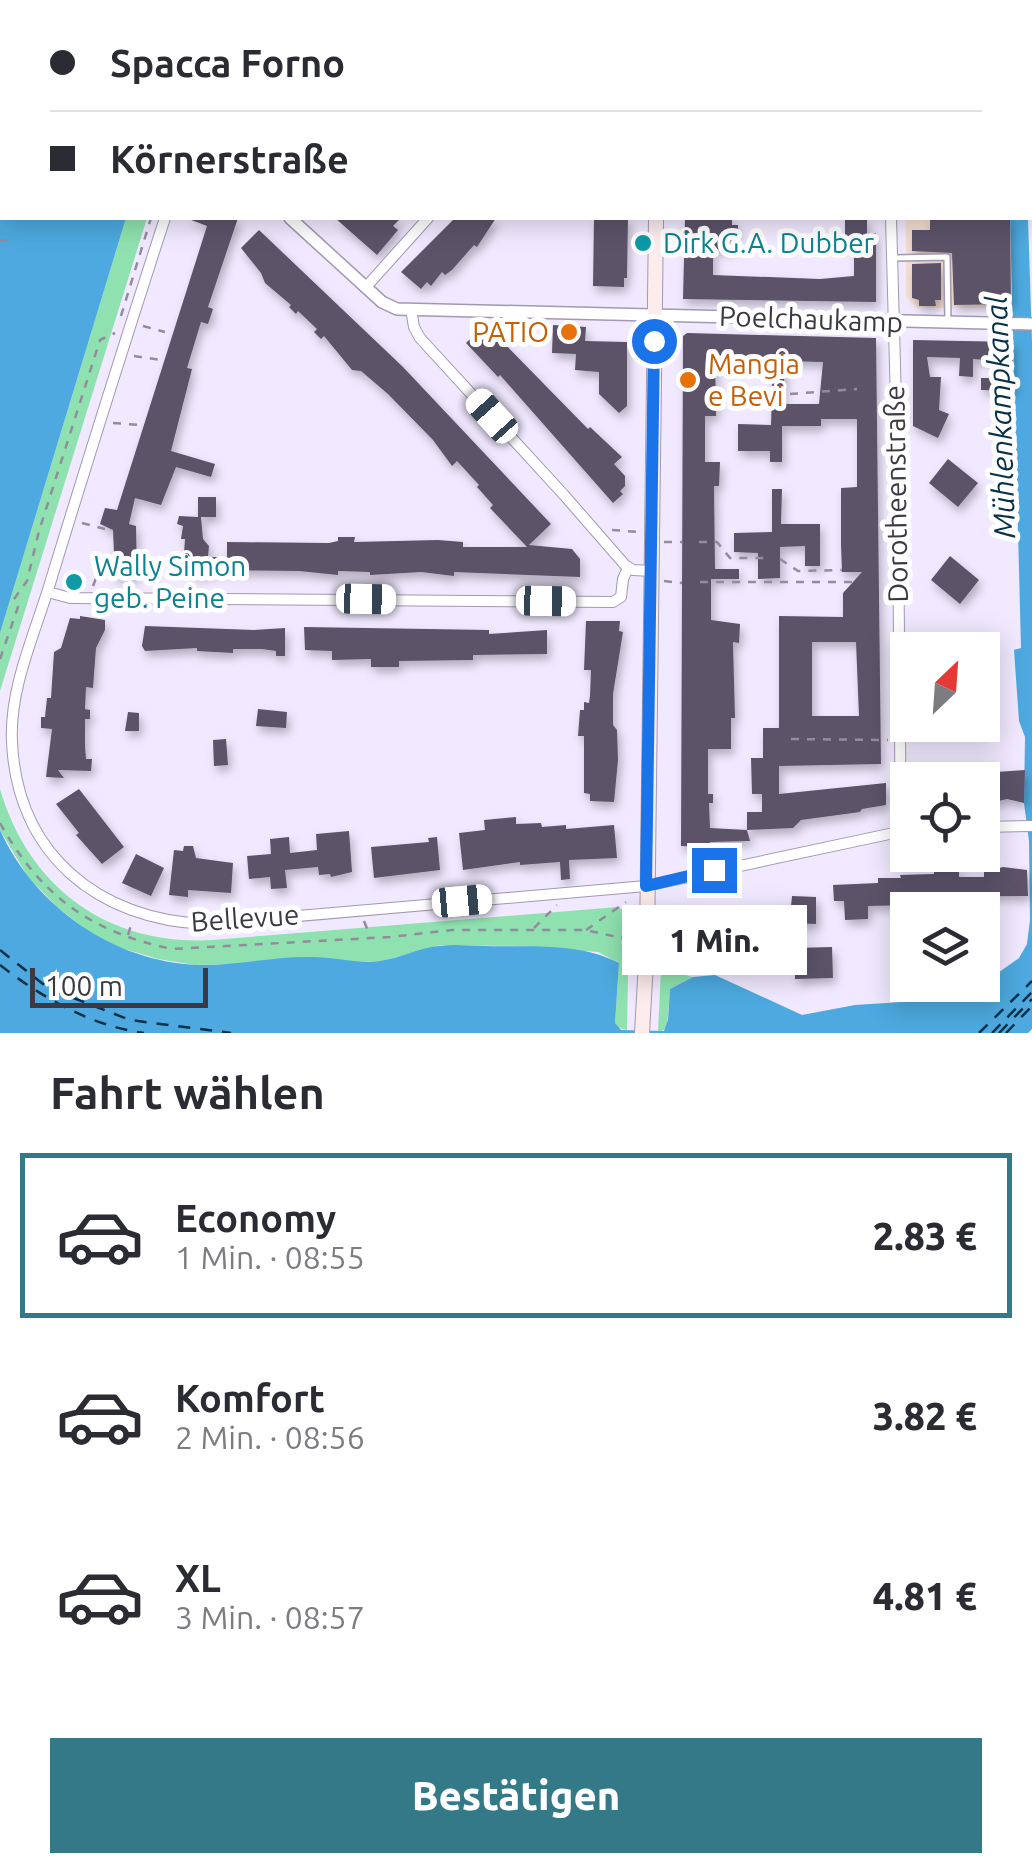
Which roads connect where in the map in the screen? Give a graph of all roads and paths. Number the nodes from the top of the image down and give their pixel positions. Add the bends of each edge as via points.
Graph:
1 (150, 220) edge
2 (165, 220) edge
3 (292, 220) edge
4 (426, 220) edge
5 (656, 220) edge
6 (891, 220) edge
7 (0, 240) edge
8 (11, 241) dead end
9 (891, 258) junction
10 (366, 288) junction
11 (411, 309) junction
12 (654, 315) junction
13 (120, 320) dead end
14 (893, 322) junction
15 (948, 323) junction
16 (1032, 324) edge
17 (143, 326) dead end
18 (116, 332) dead end
19 (164, 332) dead end
20 (134, 356) dead end
21 (160, 360) dead end
22 (857, 389) dead end
23 (790, 394) dead end
24 (113, 422) dead end
25 (140, 425) dead end
26 (82, 523) dead end
27 (104, 529) dead end
28 (699, 542) dead end
29 (765, 558) dead end
30 (780, 559) dead end
31 (107, 565) dead end
32 (628, 568) junction
33 (842, 570) dead end
34 (652, 576) junction
35 (700, 582) dead end
36 (852, 582) dead end
37 (682, 583) dead end
38 (93, 586) dead end
39 (48, 592) junction
40 (899, 632) edge
41 (0, 659) edge
42 (791, 739) dead end
43 (890, 740) edge
44 (1028, 826) edge
45 (1000, 827) edge
46 (890, 833) edge
47 (646, 886) junction
48 (560, 892) junction
49 (646, 909) junction
50 (362, 910) junction
51 (131, 926) dead end
52 (533, 929) dead end
53 (585, 930) dead end
54 (370, 936) dead end
55 (128, 937) dead end
56 (642, 1030) edge

1 - 13 path
2 - 39 street, Bellevue
3 - 10 street
4 - 10 street
5 - 12 main road
6 - 9 street, Dorotheenstraße
7 - 8 path
9 - 14 street, Dorotheenstraße
9 - 15 lane via 947,257
10 - 11 street via 389,306
11 - 12 street, Poelchaukamp
11 - 32 street via 420,338
12 - 14 street, Poelchaukamp
12 - 34 main road
14 - 15 street, Poelchaukamp
14 - 40 street, Dorotheenstraße
15 - 16 street, Poelchaukamp
17 - 19 path
18 - 41 path via 100,340
20 - 21 path
22 - 23 path
24 - 25 path
26 - 27 path
28 - 29 path via 717,542 730,558
30 - 33 path via 798,571
31 - 38 path
32 - 34 street
32 - 39 street via 621,596 612,602 70,598
34 - 37 path
34 - 47 main road
35 - 36 path
39 - 50 street, Bellevue via 14,708 13,757 28,815 72,876 128,910 177,923
42 - 43 path
44 - 45 street
46 - 47 street, Bellevue
47 - 48 street, Bellevue
47 - 49 main road
48 - 50 street, Bellevue
48 - 52 path via 557,905
49 - 53 path via 626,902
49 - 56 main road
50 - 54 path
51 - 55 path

